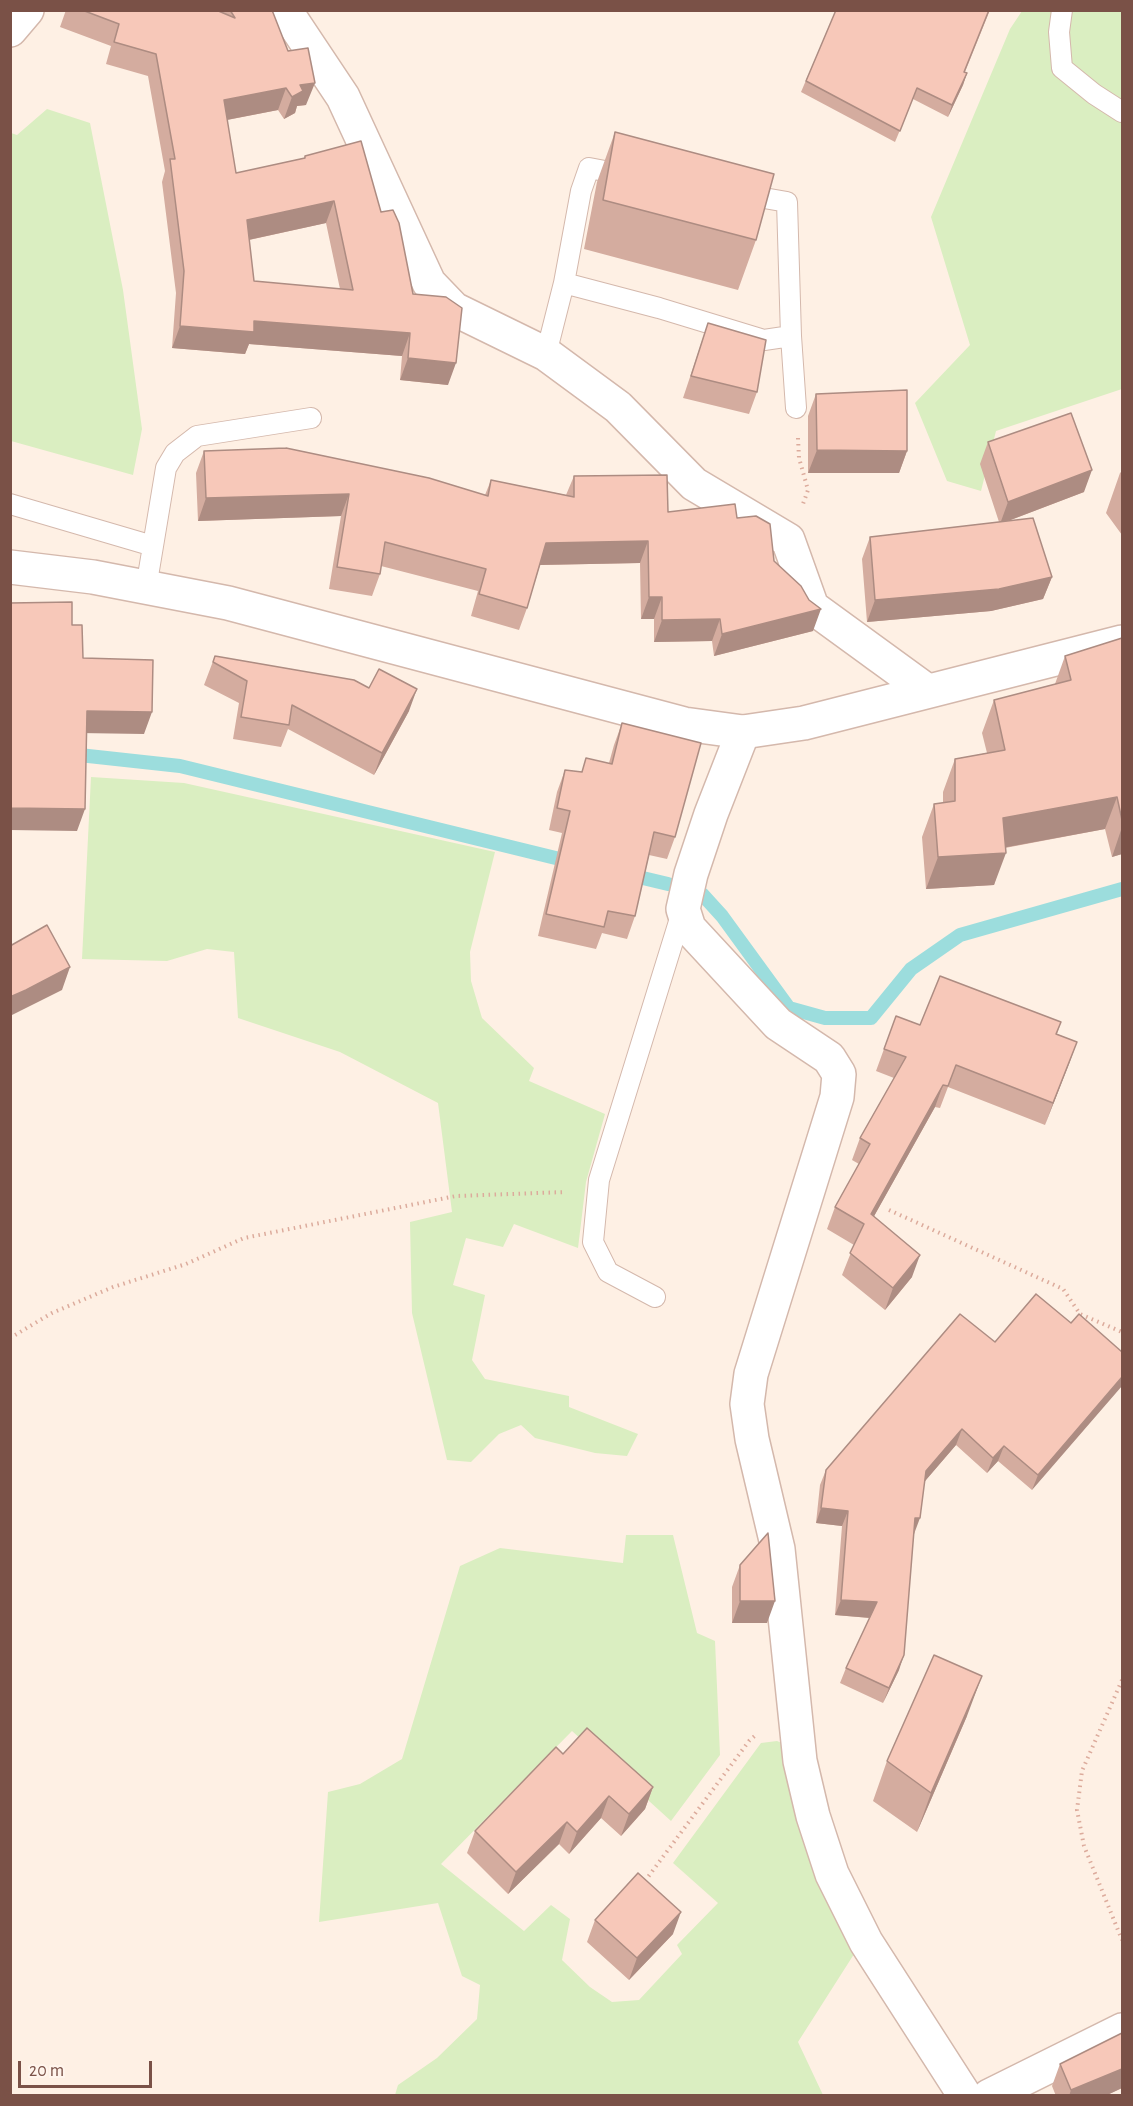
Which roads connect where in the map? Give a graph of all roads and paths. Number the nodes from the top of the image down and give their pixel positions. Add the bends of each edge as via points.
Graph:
1 (27, 10) edge
2 (285, 10) edge
3 (1062, 10) edge
4 (10, 30) edge
5 (1122, 112) edge
6 (647, 178) edge
7 (717, 190) edge
8 (564, 283) junction
9 (791, 336) junction
10 (546, 354) junction
11 (796, 408) dead end
12 (311, 418) dead end
13 (799, 458) dead end
14 (10, 504) edge
15 (802, 507) dead end
16 (153, 546) junction
17 (10, 567) edge
18 (146, 588) junction
19 (1122, 642) edge
20 (926, 690) junction
21 (743, 732) junction
22 (683, 909) junction
23 (598, 1191) junction
24 (889, 1210) dead end
25 (655, 1297) dead end
26 (1122, 1332) edge
27 (10, 1338) edge
28 (1122, 1680) edge
29 (793, 1703) junction
30 (645, 1881) edge
31 (1122, 1940) edge
32 (1122, 2030) edge
33 (965, 2096) edge
34 (989, 2096) edge

1 - 4 street
2 - 10 street via 343,97 429,284 454,309
3 - 5 lane via 1062,68
6 - 8 lane via 589,168
7 - 9 lane via 787,202
8 - 9 lane via 764,340
8 - 10 lane
9 - 11 lane
10 - 20 street via 618,407 694,484 788,540 812,607
12 - 16 lane via 196,436 175,453 166,468
13 - 15 path via 808,489
14 - 16 lane
16 - 18 lane
17 - 18 street
18 - 21 street via 228,603 684,724
19 - 20 street
20 - 21 street via 804,723
21 - 22 street via 711,814
22 - 23 lane
22 - 29 street via 689,928 778,1024 829,1058 839,1074 837,1097 751,1374 747,1404 778,1550
23 - 25 lane via 593,1242 608,1272
23 - 27 path via 456,1196 244,1238 186,1264 113,1287 52,1313
24 - 26 path via 1063,1289 1080,1314
28 - 31 path via 1082,1771 1077,1810 1084,1846
29 - 30 path via 749,1741
29 - 33 street via 800,1761 832,1874 866,1942
32 - 34 street

